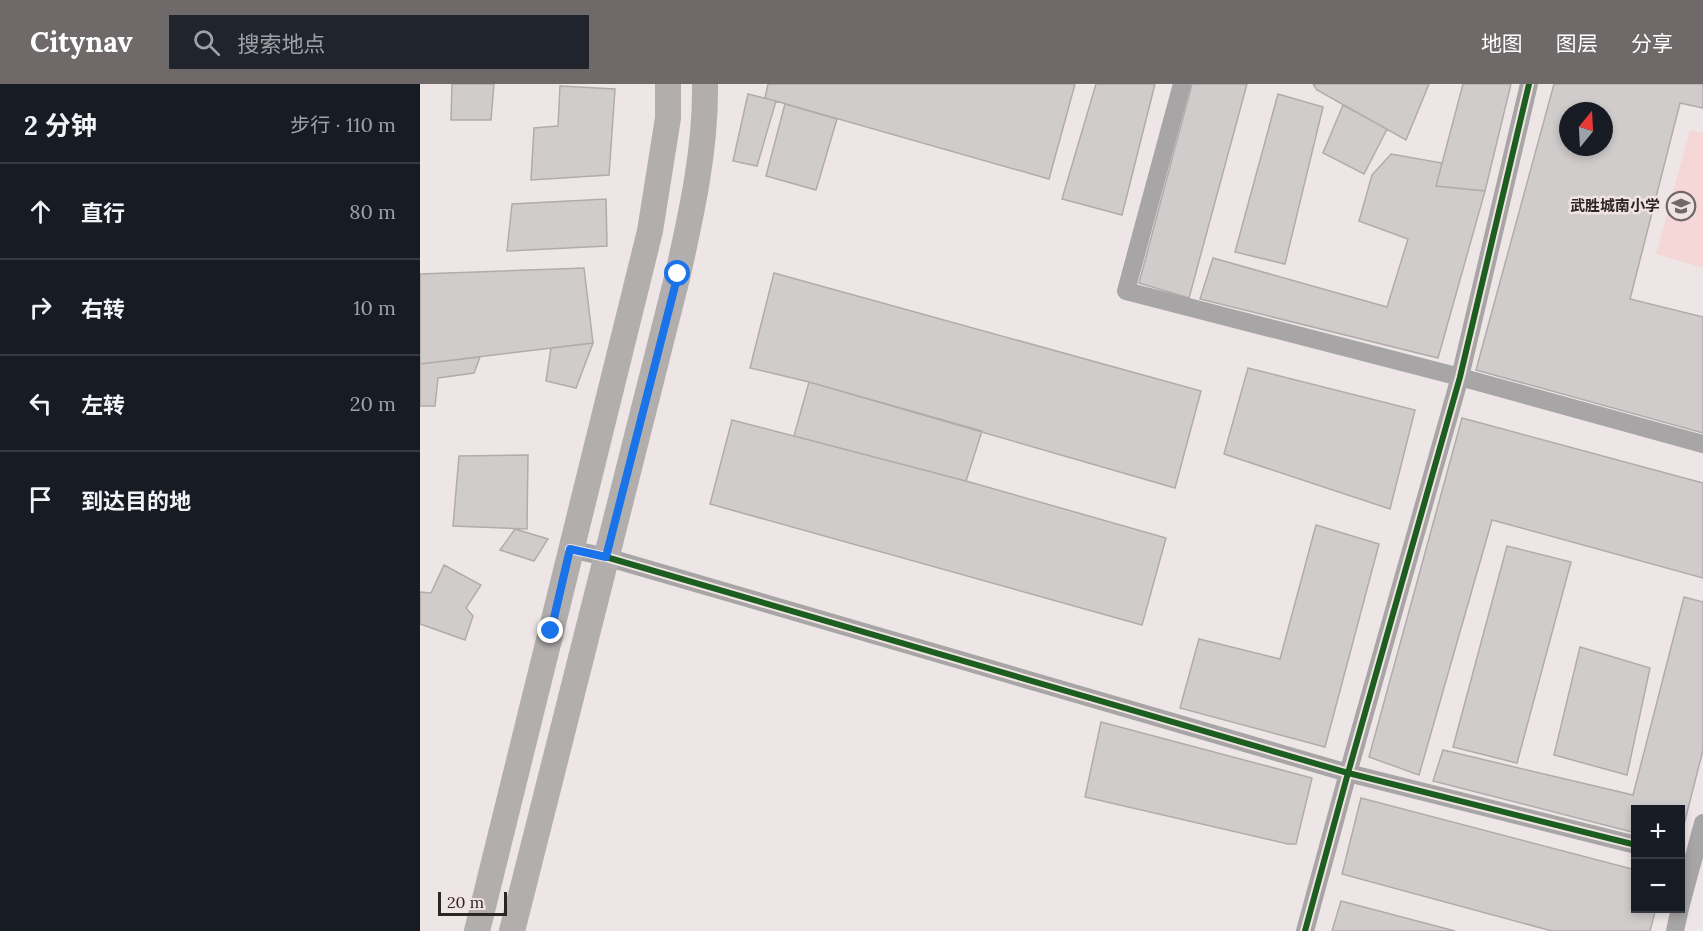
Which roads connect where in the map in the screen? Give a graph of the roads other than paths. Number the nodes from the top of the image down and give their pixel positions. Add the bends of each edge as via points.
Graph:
1 (668, 84) edge
2 (705, 84) edge
3 (1182, 84) edge
4 (1529, 84) edge
5 (1460, 377) junction
6 (1703, 444) edge
7 (570, 549) junction
8 (606, 557) junction
9 (1348, 772) junction
10 (1703, 824) edge
11 (1631, 844) edge
12 (1692, 860) edge
13 (1685, 888) edge
14 (1679, 913) edge
15 (477, 931) edge
16 (512, 931) edge
17 (1305, 931) edge
18 (1675, 931) edge

1 - 7 main road via 668,118 650,231
2 - 8 main road via 706,112 696,194
3 - 5 street via 1126,291
4 - 5 street
5 - 6 street
5 - 9 street
7 - 8 street
7 - 15 main road
8 - 9 street
8 - 16 main road
9 - 11 street
9 - 17 street
10 - 12 street
12 - 13 street
14 - 18 street

